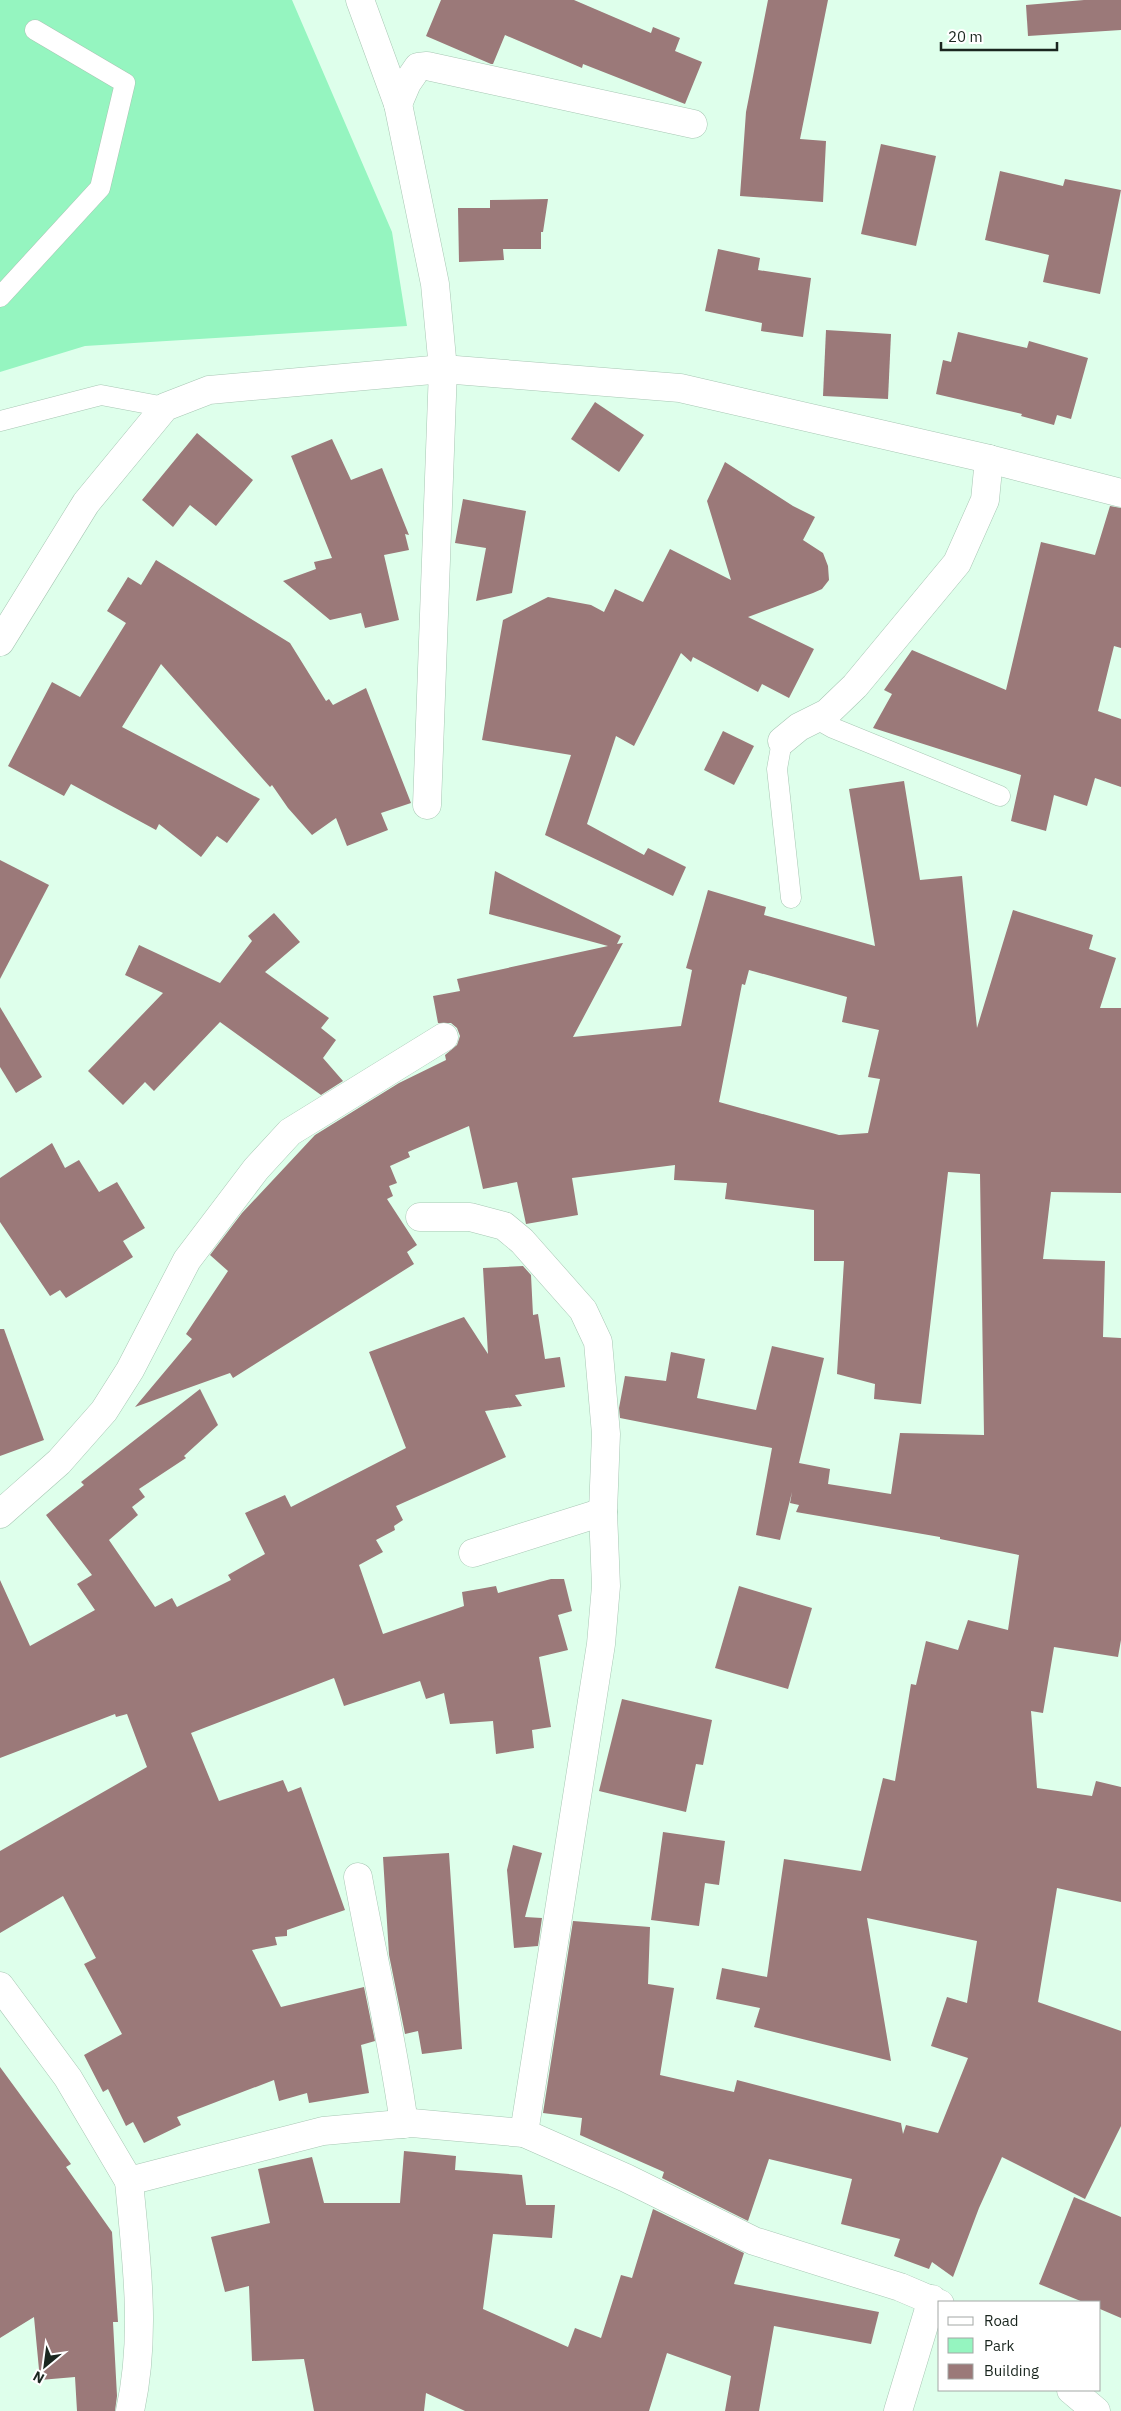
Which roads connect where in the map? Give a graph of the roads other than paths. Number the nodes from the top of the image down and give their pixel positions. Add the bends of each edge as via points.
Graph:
1 (360, 0) edge
2 (35, 30) dead end
3 (398, 104) junction
4 (693, 124) dead end
5 (0, 297) edge
6 (443, 369) junction
7 (166, 407) junction
8 (0, 421) edge
9 (989, 458) junction
10 (1121, 493) edge
11 (0, 642) edge
12 (817, 719) junction
13 (782, 741) joint
14 (1000, 796) dead end
15 (427, 805) dead end
16 (791, 898) dead end
17 (444, 1037) dead end
18 (420, 1217) dead end
19 (603, 1512) junction
20 (0, 1514) edge
21 (472, 1553) dead end
22 (358, 1877) dead end
23 (0, 1986) edge
24 (404, 2124) junction
25 (524, 2133) junction
26 (129, 2181) junction
27 (936, 2301) edge
28 (1072, 2391) edge
29 (130, 2411) edge
30 (898, 2411) edge
31 (1096, 2411) edge

1 - 3 street
2 - 5 lane via 125,83 100,188
3 - 4 street via 412,74 418,67 427,66
3 - 6 street via 435,284
6 - 7 street via 209,390
6 - 9 street via 680,388
6 - 15 street
7 - 8 lane via 101,395
7 - 11 street via 86,503
9 - 10 street
9 - 12 street via 985,500 957,563 855,686
12 - 13 street via 799,727
12 - 14 lane
13 - 16 lane via 777,769
17 - 20 street via 290,1132 187,1260 130,1370 104,1412 59,1462
18 - 19 street via 470,1217 504,1226 522,1241 583,1310 598,1342 601,1360 606,1434
19 - 21 street
19 - 25 street via 606,1586 601,1644
22 - 24 street via 394,2056
23 - 26 street via 68,2078
24 - 25 street
24 - 26 street via 323,2131
25 - 27 street via 626,2178 754,2241
26 - 29 street via 140,2293 140,2356
27 - 30 street
28 - 31 street

